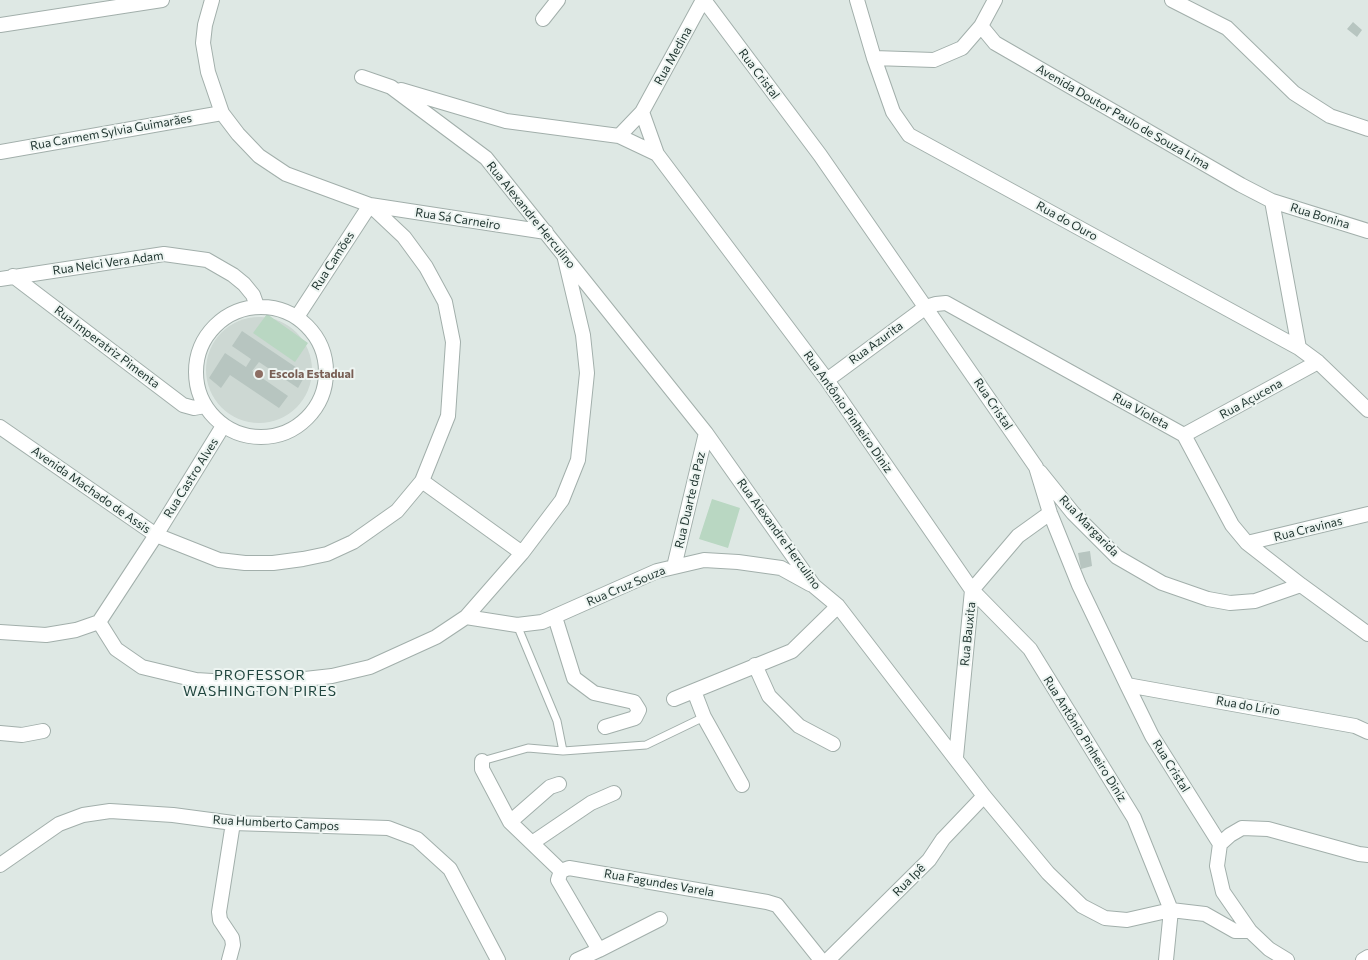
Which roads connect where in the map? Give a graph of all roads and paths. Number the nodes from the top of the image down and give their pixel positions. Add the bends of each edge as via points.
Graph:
1 (162, 0) edge
2 (212, 0) edge
3 (558, 0) edge
4 (704, 0) edge
5 (857, 0) edge
6 (995, 0) edge
7 (1172, 0) edge
8 (543, 19) dead end
9 (0, 25) edge
10 (981, 26) junction
11 (874, 58) junction
12 (362, 77) dead end
13 (391, 87) junction
14 (642, 112) junction
15 (222, 113) junction
16 (1368, 129) edge
17 (620, 136) junction
18 (0, 152) edge
19 (657, 154) junction
20 (1272, 201) junction
21 (370, 206) junction
22 (1368, 231) edge
23 (546, 232) junction
24 (564, 256) junction
25 (6, 278) edge
26 (257, 306) junction
27 (926, 307) junction
28 (297, 317) junction
29 (1299, 348) junction
30 (1318, 362) junction
31 (827, 380) junction
32 (204, 406) junction
33 (1368, 410) edge
34 (224, 426) junction
35 (0, 427) edge
36 (706, 434) junction
37 (1184, 435) junction
38 (1036, 466) junction
39 (422, 481) junction
40 (1050, 513) junction
41 (1368, 514) edge
42 (156, 535) junction
43 (1247, 544) junction
44 (522, 554) junction
45 (674, 567) junction
46 (1301, 585) junction
47 (814, 586) junction
48 (972, 590) junction
49 (838, 606) junction
50 (466, 617) junction
51 (555, 617) junction
52 (99, 622) junction
53 (517, 625) junction
54 (0, 632) edge
55 (1368, 634) edge
56 (755, 665) junction
57 (1127, 685) junction
58 (694, 691) junction
59 (674, 699) dead end
60 (704, 717) junction
61 (605, 727) dead end
62 (43, 731) dead end
63 (1368, 732) edge
64 (0, 733) edge
65 (833, 744) dead end
66 (563, 751) junction
67 (956, 757) junction
68 (482, 761) joint
69 (560, 784) dead end
70 (742, 785) dead end
71 (614, 793) dead end
72 (984, 796) junction
73 (510, 822) junction
74 (232, 823) junction
75 (532, 843) junction
76 (1220, 844) junction
77 (1368, 855) edge
78 (3, 861) edge
79 (561, 870) junction
80 (1171, 910) junction
81 (660, 919) dead end
82 (1250, 931) junction
83 (599, 950) junction
84 (1368, 958) edge
85 (230, 960) edge
86 (498, 960) edge
87 (577, 960) edge
88 (821, 960) edge
89 (828, 960) edge
90 (1166, 960) edge
91 (1287, 960) edge
92 (1363, 960) edge

1 - 9 street
2 - 15 street, Avenida Machado de Assis via 203,43 208,72
3 - 8 street
4 - 14 street, Rua Medina
4 - 27 street, Rua Cristal via 820,155
5 - 11 street, Rua do Ouro
6 - 10 street
7 - 16 street via 1227,28 1294,93 1330,116
10 - 11 street via 962,48 934,60
10 - 20 street, Avenida Doutor Paulo de Souza Lima via 995,43
11 - 29 street, Rua do Ouro via 893,112 908,135
12 - 13 street, Rua Alexandre Herculino
13 - 17 street, Rua Antônio Pinheiro Diniz via 506,121
13 - 23 street, Rua Alexandre Herculino via 486,158
14 - 17 street, Rua Medina
14 - 19 street
15 - 18 street, Rua Carmem Sylvia Guimarães
15 - 21 street, Avenida Machado de Assis via 259,156 286,174
17 - 19 street, Rua Antônio Pinheiro Diniz
19 - 31 street, Rua Antônio Pinheiro Diniz
20 - 22 street, Rua Bonina
20 - 29 street
21 - 23 street, Rua Sá Carneiro
21 - 28 street, Rua Camões
21 - 39 street, Avenida Machado de Assis via 404,237 426,267 445,302 453,342 448,416
23 - 24 street, Rua Alexandre Herculino
24 - 36 street, Rua Alexandre Herculino
24 - 44 street via 583,334 587,373 578,460 562,500
25 - 26 street, Rua Nelci Vera Adam via 164,254 207,260 234,275 244,284
25 - 32 street, Rua Imperatriz Pimenta via 183,405
26 - 28 street via 278,308
26 - 32 street via 235,311 216,324 203,341 196,362 196,384
27 - 31 street, Rua Azurita
27 - 37 street, Rua Violeta via 946,304
27 - 38 street, Rua Cristal
28 - 34 street via 311,329 324,355 326,383 321,401 296,429 278,436 240,435
29 - 30 street
30 - 33 street
30 - 37 street, Rua Açucena
31 - 48 street, Rua Antônio Pinheiro Diniz
32 - 34 street
34 - 42 street, Rua Castro Alves
35 - 42 street, Avenida Machado de Assis
36 - 45 street, Rua Duarte da Paz
36 - 47 street, Rua Alexandre Herculino
37 - 43 street, Rua Violeta via 1232,525
38 - 40 street, Rua Cristal
38 - 46 street, Rua Margarida via 1073,513 1117,556 1162,583 1230,604 1255,601
39 - 42 street, Avenida Machado de Assis via 397,511 353,542 327,554 303,559 273,563 219,560
39 - 44 street
40 - 48 street, Rua Bauxita via 1018,536
40 - 57 street, Rua Cristal via 1079,586
41 - 43 street, Rua Cravinas
42 - 52 street, Rua Castro Alves
43 - 46 street, Rua Violeta
44 - 50 street
45 - 47 street, Rua Cruz Souza via 704,560 738,562 781,568
45 - 51 street, Rua Cruz Souza via 657,571
46 - 55 street
47 - 49 street, Rua Alexandre Herculino
48 - 67 street, Rua Bauxita
48 - 80 street, Rua Antônio Pinheiro Diniz via 1030,649 1134,818
49 - 56 street via 792,651
49 - 67 street, Rua Alexandre Herculino
50 - 52 street via 436,637 370,668 260,684 196,680 142,667 116,649
50 - 53 street, Rua Cruz Souza
51 - 53 street, Rua Cruz Souza
51 - 61 street via 574,678 594,693 634,702 639,710 635,718
52 - 54 street via 46,635
53 - 66 lane via 557,721
56 - 58 street
56 - 65 street via 769,696 799,726
57 - 63 street, Rua do Lírio via 1355,726
57 - 76 street, Rua Cristal via 1152,736
58 - 59 street
58 - 60 street
60 - 66 lane via 646,744
60 - 70 street
62 - 64 street via 22,735
66 - 68 lane via 528,748
67 - 72 street, Rua Alexandre Herculino
68 - 73 street via 482,769
69 - 73 street via 550,787
71 - 75 street via 591,803
72 - 80 street, Rua Alexandre Herculino via 1048,873 1082,906 1105,918 1127,920
72 - 89 street, Rua Ipê via 943,839 929,860
73 - 75 street
74 - 78 street, Rua Humberto Campos via 110,811 83,815 59,824
74 - 85 street via 218,912 232,938
74 - 86 street, Rua Humberto Campos via 388,828 417,838 450,869
75 - 79 street
76 - 77 street via 1242,828 1268,829
76 - 82 street via 1217,866 1223,892
79 - 83 street via 558,880
79 - 88 street, Rua Fagundes Varela via 569,868 777,905
80 - 82 street, Rua Alexandre Herculino via 1204,914 1235,931
80 - 90 street
81 - 83 street
82 - 91 street via 1269,950
83 - 87 street
84 - 92 street

